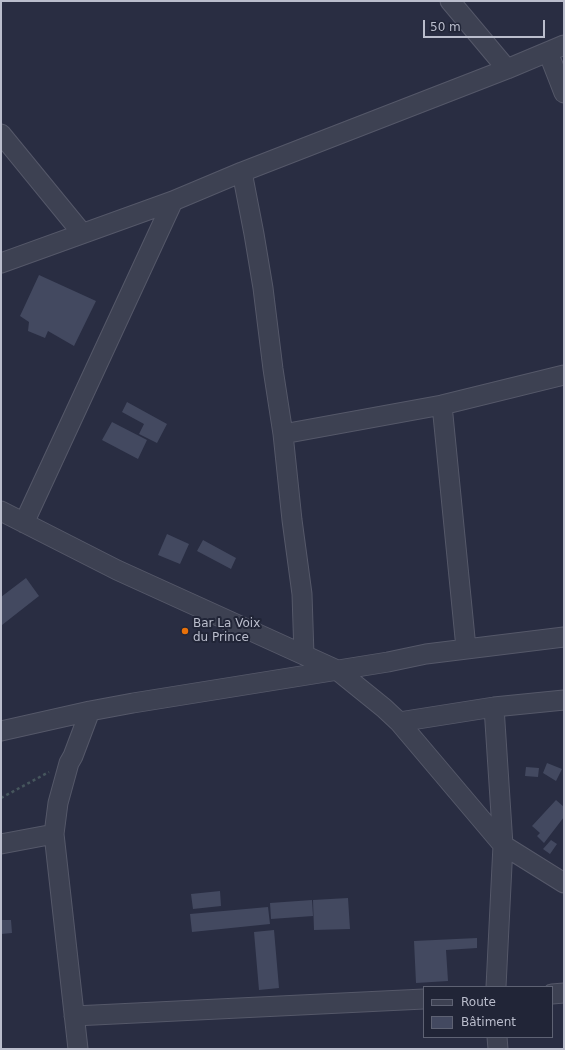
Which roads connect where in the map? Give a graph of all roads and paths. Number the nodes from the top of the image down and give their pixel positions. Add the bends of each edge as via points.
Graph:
1 (450, 1) edge
2 (556, 49) edge
3 (507, 69) junction
4 (564, 93) edge
5 (1, 134) edge
6 (242, 172) junction
7 (173, 201) junction
8 (82, 233) junction
9 (1, 263) edge
10 (564, 375) edge
11 (442, 405) junction
12 (283, 434) junction
13 (1, 511) edge
14 (24, 523) junction
15 (564, 637) edge
16 (466, 648) junction
17 (304, 655) junction
18 (337, 670) junction
19 (564, 700) edge
20 (494, 707) junction
21 (90, 711) junction
22 (399, 722) junction
23 (1, 731) edge
24 (69, 763) junction
25 (1, 798) edge
26 (54, 834) junction
27 (1, 844) edge
28 (503, 845) junction
29 (564, 883) edge
30 (496, 986) edge
31 (564, 993) edge
32 (553, 994) edge
33 (423, 999) edge
34 (74, 1016) junction
35 (497, 1038) edge
36 (78, 1049) edge
37 (498, 1049) edge

1 - 3 street
2 - 3 street
2 - 4 street
3 - 6 street
5 - 8 street
6 - 7 street
6 - 12 street via 263,288
7 - 8 street
7 - 14 street
8 - 9 street
10 - 11 street
11 - 12 street
11 - 16 street
12 - 17 street via 302,594
13 - 14 street
14 - 17 street via 118,570
15 - 16 street
16 - 18 street
17 - 18 street
18 - 21 street
18 - 22 street
19 - 20 street
20 - 22 street
20 - 28 street
21 - 23 street
21 - 24 street via 74,756
22 - 28 street
24 - 25 path
24 - 26 street via 58,803
26 - 27 street
26 - 34 street
28 - 29 street
28 - 30 street
31 - 32 street
33 - 34 street
34 - 36 street
35 - 37 street

